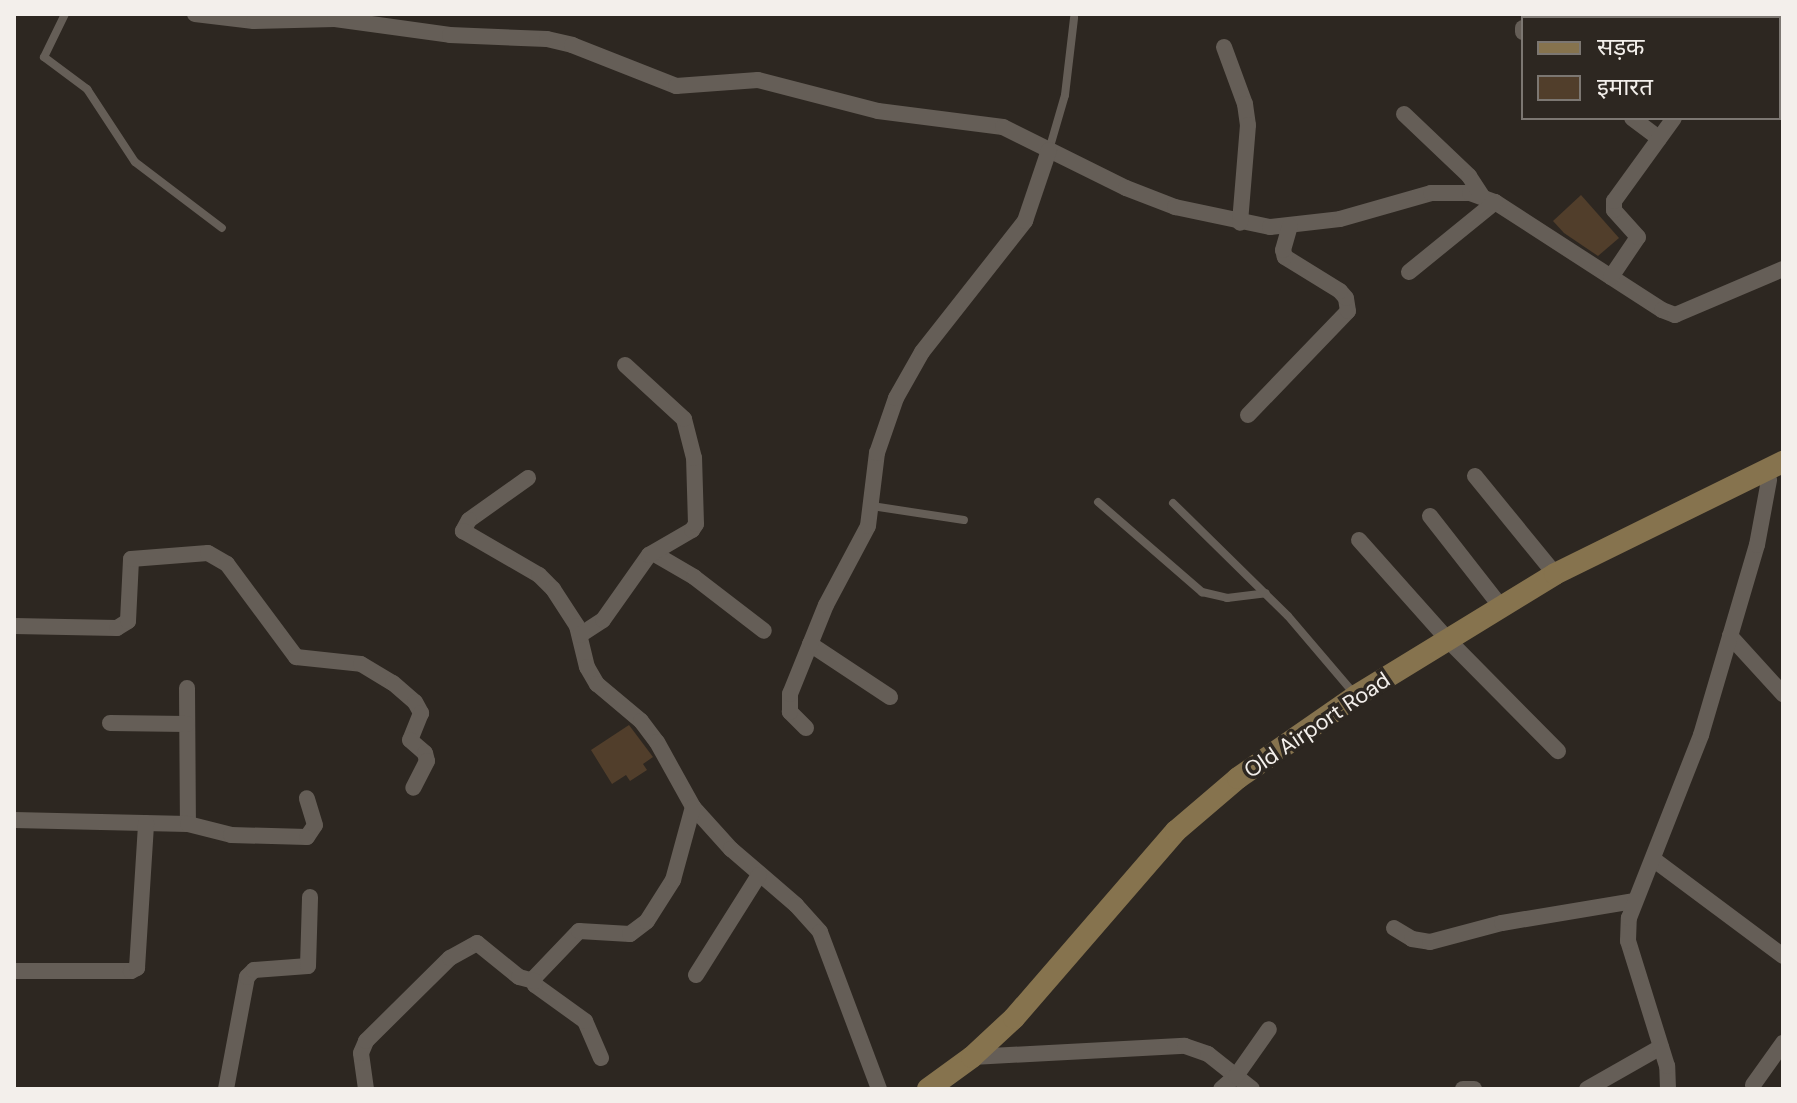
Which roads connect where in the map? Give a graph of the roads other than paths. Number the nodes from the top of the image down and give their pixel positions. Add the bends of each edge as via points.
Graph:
1 (65, 14) edge
2 (195, 14) edge
3 (1074, 18) dead end
4 (1224, 47) dead end
5 (1404, 114) dead end
6 (1635, 120) edge
7 (1672, 120) edge
8 (1659, 138) junction
9 (1049, 150) junction
10 (1489, 199) junction
11 (1240, 223) junction
12 (1290, 226) junction
13 (222, 228) dead end
14 (1783, 269) edge
15 (1409, 272) dead end
16 (1611, 277) junction
17 (625, 365) dead end
18 (1248, 415) dead end
19 (1783, 462) edge
20 (1475, 476) dead end
21 (528, 478) dead end
22 (1771, 480) edge
23 (1098, 502) dead end
24 (1173, 503) dead end
25 (872, 506) junction
26 (1430, 516) dead end
27 (964, 520) dead end
28 (1359, 540) dead end
29 (653, 553) junction
30 (1555, 574) junction
31 (1266, 593) junction
32 (1502, 608) junction
33 (14, 626) edge
34 (764, 631) dead end
35 (580, 635) junction
36 (1730, 636) junction
37 (1449, 641) junction
38 (810, 644) junction
39 (187, 688) dead end
40 (1783, 694) edge
41 (1356, 696) junction
42 (890, 697) dead end
43 (110, 723) dead end
44 (187, 724) junction
45 (806, 728) dead end
46 (1558, 751) dead end
47 (413, 788) dead end
48 (307, 798) dead end
49 (693, 807) junction
50 (14, 820) edge
51 (146, 823) junction
52 (188, 824) junction
53 (1653, 859) junction
54 (759, 875) junction
55 (310, 897) dead end
56 (1633, 901) junction
57 (1394, 928) dead end
58 (1783, 956) edge
59 (14, 971) edge
60 (696, 975) dead end
61 (534, 981) junction
62 (1269, 1029) dead end
63 (1783, 1043) edge
64 (1661, 1047) junction
65 (972, 1057) junction
66 (601, 1058) dead end
67 (1236, 1076) junction
68 (1753, 1085) dead end
69 (226, 1089) edge
70 (366, 1089) edge
71 (879, 1089) edge
72 (928, 1089) edge
73 (1221, 1089) edge
74 (1252, 1089) edge
75 (1463, 1089) edge
76 (1474, 1089) edge
77 (1587, 1089) edge
78 (1668, 1089) edge

1 - 13 lane via 44,57 87,89 135,162
2 - 9 street via 254,21 335,19 450,35 547,39 676,86 769,82 878,111 1003,127
3 - 9 lane via 1067,85
4 - 11 street via 1248,125
5 - 10 street
6 - 8 street
7 - 8 street
8 - 16 street via 1614,201 1614,210 1638,237
9 - 11 street via 1175,207
9 - 25 street via 1025,221 922,352 896,398 877,453
10 - 12 street via 1452,191 1431,193 1340,219
10 - 15 street
10 - 16 street
11 - 12 street
12 - 18 street via 1285,257 1340,291 1348,311
14 - 16 street via 1675,315
17 - 29 street via 684,419 694,458 696,524
19 - 22 main road, Old Airport Road
20 - 30 street
21 - 35 street via 469,520 463,531 539,575 563,602
22 - 30 main road, Old Airport Road
22 - 36 street
23 - 31 lane via 1202,592 1227,598
24 - 31 lane
25 - 27 lane
25 - 38 street via 861,544
26 - 32 street
28 - 37 street
29 - 34 street
29 - 35 street via 603,620
30 - 32 main road, Old Airport Road
31 - 41 lane
32 - 37 main road, Old Airport Road
33 - 47 street via 117,628 128,621 131,559 208,553 227,564 296,657 361,664 415,702 421,713 410,740 427,761
35 - 49 street via 591,676 641,721
36 - 40 street
36 - 53 street via 1701,735
37 - 41 main road, Old Airport Road
37 - 46 street
38 - 42 street
38 - 45 street via 789,705
39 - 44 street
41 - 65 main road, Old Airport Road via 1238,778 1176,831 1014,1018
43 - 44 street
44 - 52 street
48 - 52 street via 315,825 307,837 231,835
49 - 54 street
49 - 61 street via 673,880 647,921 630,934 579,931
50 - 51 street
51 - 52 street
51 - 59 street via 137,968
53 - 56 street
53 - 58 street
54 - 60 street
54 - 71 street via 820,932
55 - 69 street via 308,966 254,970 247,977
56 - 57 street via 1502,923 1430,942
56 - 64 street via 1628,941
61 - 66 street via 585,1021
61 - 70 street via 519,977 477,943 450,958 366,1041 361,1053
62 - 67 street
63 - 68 street
64 - 77 street
64 - 78 street
65 - 67 street via 1185,1046 1208,1054
65 - 72 main road, Old Airport Road
67 - 73 street
67 - 74 street
75 - 76 street

